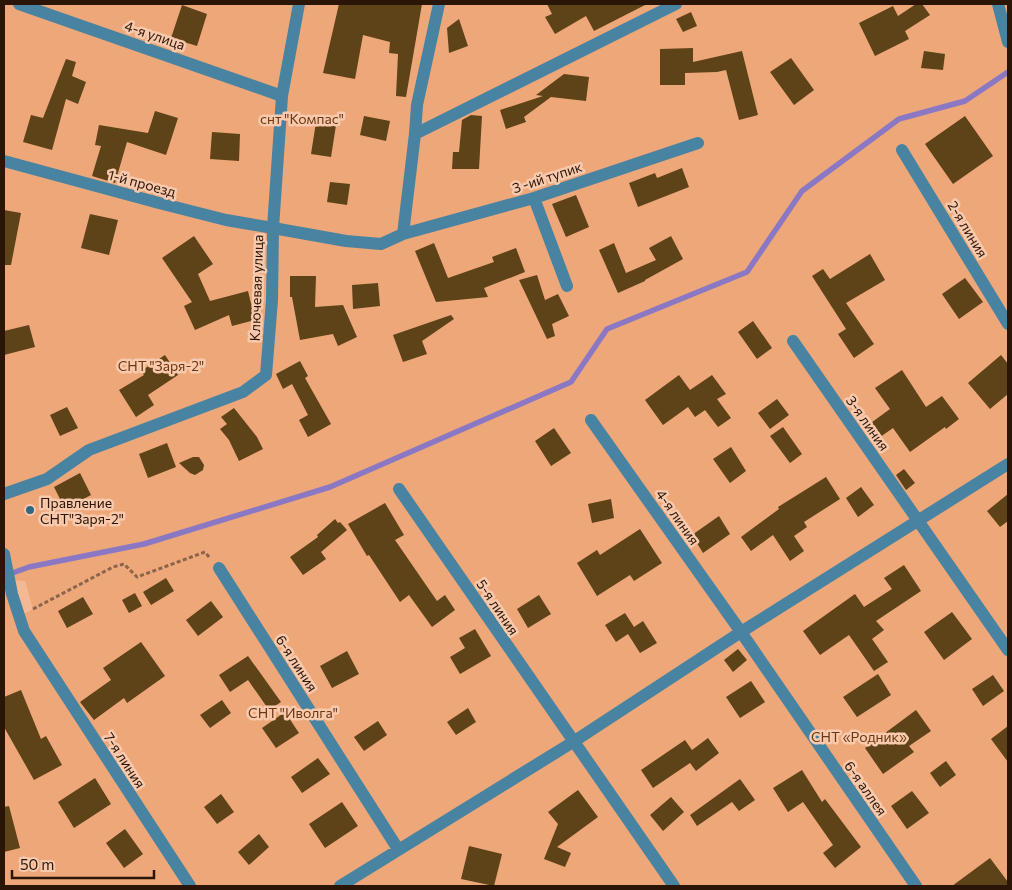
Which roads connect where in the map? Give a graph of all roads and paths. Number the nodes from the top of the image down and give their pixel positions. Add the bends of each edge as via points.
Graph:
1 (19, 4) edge
2 (299, 4) edge
3 (439, 4) edge
4 (676, 4) edge
5 (998, 4) edge
6 (1008, 42) edge
7 (282, 96) junction
8 (415, 134) junction
9 (698, 143) dead end
10 (902, 150) dead end
11 (4, 161) edge
12 (534, 198) junction
13 (273, 228) junction
14 (403, 234) junction
15 (567, 286) dead end
16 (1008, 324) edge
17 (793, 341) dead end
18 (591, 420) dead end
19 (1008, 464) edge
20 (399, 489) dead end
21 (4, 494) edge
22 (918, 522) junction
23 (6, 566) edge
24 (219, 568) joint
25 (19, 616) junction
26 (741, 632) junction
27 (1008, 650) edge
28 (573, 742) junction
29 (398, 849) junction
30 (190, 886) edge
31 (340, 886) edge
32 (674, 886) edge
33 (916, 886) edge

1 - 7 street, 4-я улица
2 - 7 street
3 - 8 street
4 - 8 street
5 - 6 street
7 - 13 street
8 - 14 street
9 - 12 street, 3 -ий тупик
10 - 16 street, 2-я линия
11 - 13 street, 1-й проезд via 226,220
12 - 14 street, 3 -ий тупик
12 - 15 street
13 - 14 street, Ключевая улица via 381,244
13 - 21 street, Ключевая улица via 266,375 242,392 89,450 47,479
17 - 22 street, 3-я линия
18 - 26 street, 4-я линия
19 - 22 street
20 - 28 street, 5-я линия
22 - 26 street
22 - 27 street, 3-я линия
23 - 25 street, 7-я линия
24 - 25 path via 205,552 137,577 124,564
24 - 29 street, 6-я линия
25 - 30 street, 7-я линия via 35,650
26 - 28 street
26 - 33 street, 6-я аллея
28 - 29 street
28 - 32 street, 5-я линия
29 - 31 street

